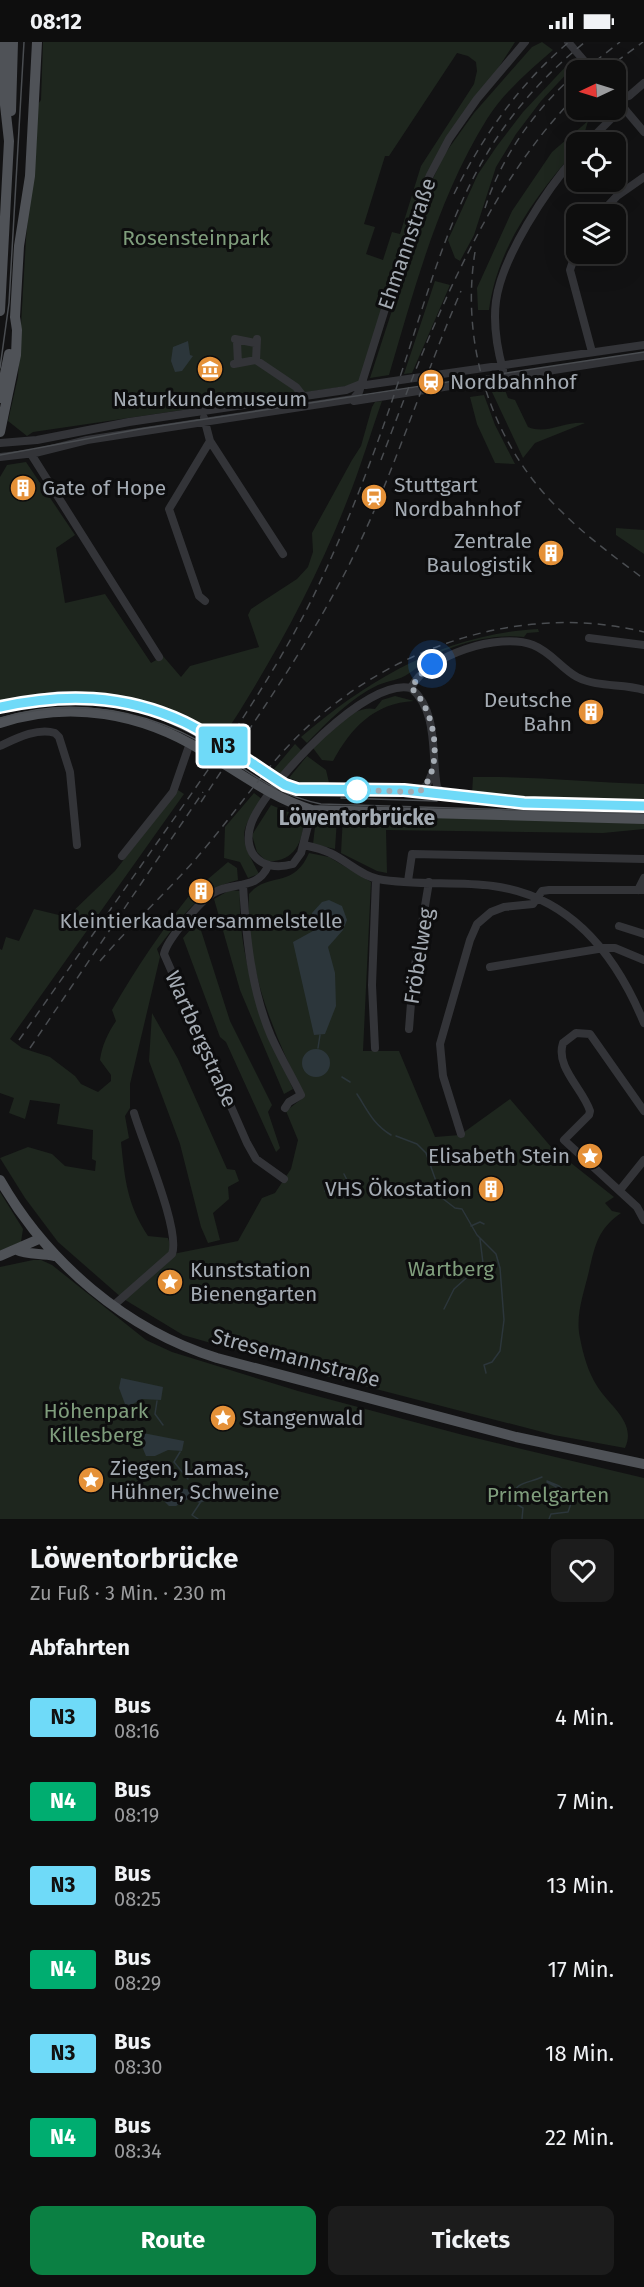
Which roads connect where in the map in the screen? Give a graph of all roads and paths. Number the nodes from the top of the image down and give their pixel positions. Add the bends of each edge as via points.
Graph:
1 (4, 42) edge
2 (13, 42) edge
3 (31, 42) edge
4 (38, 42) edge
5 (525, 42) edge
6 (568, 42) edge
7 (583, 60) edge
8 (644, 83) edge
9 (2, 97) edge
10 (626, 97) edge
11 (626, 108) edge
12 (605, 120) edge
13 (596, 132) edge
14 (644, 132) edge
15 (9, 141) junction
16 (566, 169) edge
17 (644, 177) edge
18 (609, 204) edge
19 (19, 246) junction
20 (2, 249) edge
21 (572, 264) edge
22 (0, 311) edge
23 (15, 317) junction
24 (644, 345) edge
25 (592, 352) junction
26 (644, 356) edge
27 (256, 360) junction
28 (502, 366) junction
29 (506, 376) junction
30 (361, 384) junction
31 (303, 396) junction
32 (0, 398) edge
33 (354, 400) junction
34 (197, 411) junction
35 (206, 421) junction
36 (0, 432) edge
37 (210, 441) junction
38 (0, 443) edge
39 (31, 454) junction
40 (0, 457) edge
41 (283, 554) dead end
42 (205, 601) dead end
43 (589, 638) dead end
44 (644, 645) edge
45 (159, 657) dead end
46 (411, 688) junction
47 (644, 690) edge
48 (0, 707) edge
49 (0, 723) edge
50 (190, 743) junction
51 (0, 746) edge
52 (435, 768) junction
53 (419, 792) junction
54 (445, 795) junction
55 (644, 806) edge
56 (312, 810) junction
57 (644, 819) edge
58 (77, 845) dead end
59 (304, 845) junction
60 (122, 856) dead end
61 (644, 859) edge
62 (268, 866) junction
63 (644, 878) edge
64 (376, 879) junction
65 (408, 881) junction
66 (429, 882) junction
67 (243, 885) junction
68 (641, 890) edge
69 (536, 898) junction
70 (619, 926) dead end
71 (644, 934) edge
72 (604, 948) junction
73 (644, 960) edge
74 (490, 967) dead end
75 (644, 1023) edge
76 (409, 1029) dead end
77 (375, 1048) dead end
78 (285, 1108) dead end
79 (644, 1111) edge
80 (134, 1113) dead end
81 (461, 1134) dead end
82 (644, 1160) edge
83 (284, 1179) dead end
84 (0, 1180) edge
85 (620, 1190) junction
86 (640, 1205) edge
87 (644, 1220) edge
88 (27, 1223) junction
89 (39, 1239) junction
90 (17, 1250) junction
91 (0, 1256) edge
92 (56, 1256) junction
93 (114, 1305) junction
94 (644, 1464) edge

1 - 9 main road
2 - 15 main road
3 - 19 main road
4 - 19 main road via 30,176
5 - 30 street, Ehmannstraße via 477,99 430,175
6 - 7 street
8 - 10 street
9 - 15 main road
11 - 14 street
12 - 13 street
15 - 20 main road
16 - 28 street via 541,203 498,288 495,319
17 - 18 street
19 - 23 main road
20 - 22 main road
21 - 25 street via 570,270
23 - 32 main road
23 - 36 main road via 15,360
24 - 25 street
25 - 28 street
26 - 29 street
27 - 27 street via 256,341 236,340 236,364
27 - 31 street
28 - 29 street
28 - 30 street
29 - 33 street
30 - 31 street
30 - 33 street, Ehmannstraße
31 - 34 street
33 - 35 street
34 - 35 street
34 - 38 street
35 - 37 street
35 - 39 street via 87,440
37 - 41 street
37 - 42 street via 169,509 199,596
39 - 40 street
39 - 45 street
43 - 44 street
46 - 47 street via 432,664 476,647 511,641 546,651 577,677
46 - 52 street via 418,694 428,717
46 - 62 street via 391,687 370,698 318,740 290,769 250,827 250,849
48 - 53 main road via 41,698 92,698 185,723 285,785 313,791
49 - 50 main road via 66,711 102,712 143,722
50 - 56 main road via 276,796
50 - 60 street via 173,792
51 - 58 street via 44,732 55,732 59,737 70,772
52 - 53 street
52 - 54 street via 437,787
53 - 54 main road
54 - 55 main road via 524,803
56 - 57 main road
56 - 59 street
59 - 62 street via 293,864
59 - 64 street via 330,853
61 - 65 street via 412,854
62 - 67 street, Wartbergstraße via 263,877
63 - 68 street
64 - 65 street
64 - 77 street via 372,985
65 - 66 street
66 - 69 street via 494,886
66 - 76 street, Fröbelweg via 413,977
67 - 78 street via 250,961 261,1007 301,1095
67 - 83 street, Wartbergstraße via 213,893 170,940 164,954 247,1143 256,1159
68 - 69 street via 549,890
69 - 72 street via 568,917
69 - 81 street via 528,906 491,912 477,924 470,940 442,1032 440,1051 443,1076
70 - 71 street
72 - 73 street via 615,948
72 - 74 street
72 - 75 street via 629,988
79 - 85 street via 590,1034 576,1033 563,1043 566,1069 588,1105 589,1115 564,1140
80 - 93 street via 175,1246 172,1254
82 - 85 street
84 - 88 main road, Stresemannstraße
85 - 86 street
86 - 87 street
88 - 89 main road, Stresemannstraße
88 - 90 main road via 25,1240
89 - 90 main road
89 - 92 main road, Stresemannstraße
90 - 91 main road
90 - 92 main road
92 - 93 main road, Stresemannstraße
93 - 94 main road, Stresemannstraße via 166,1338 217,1358 516,1437

